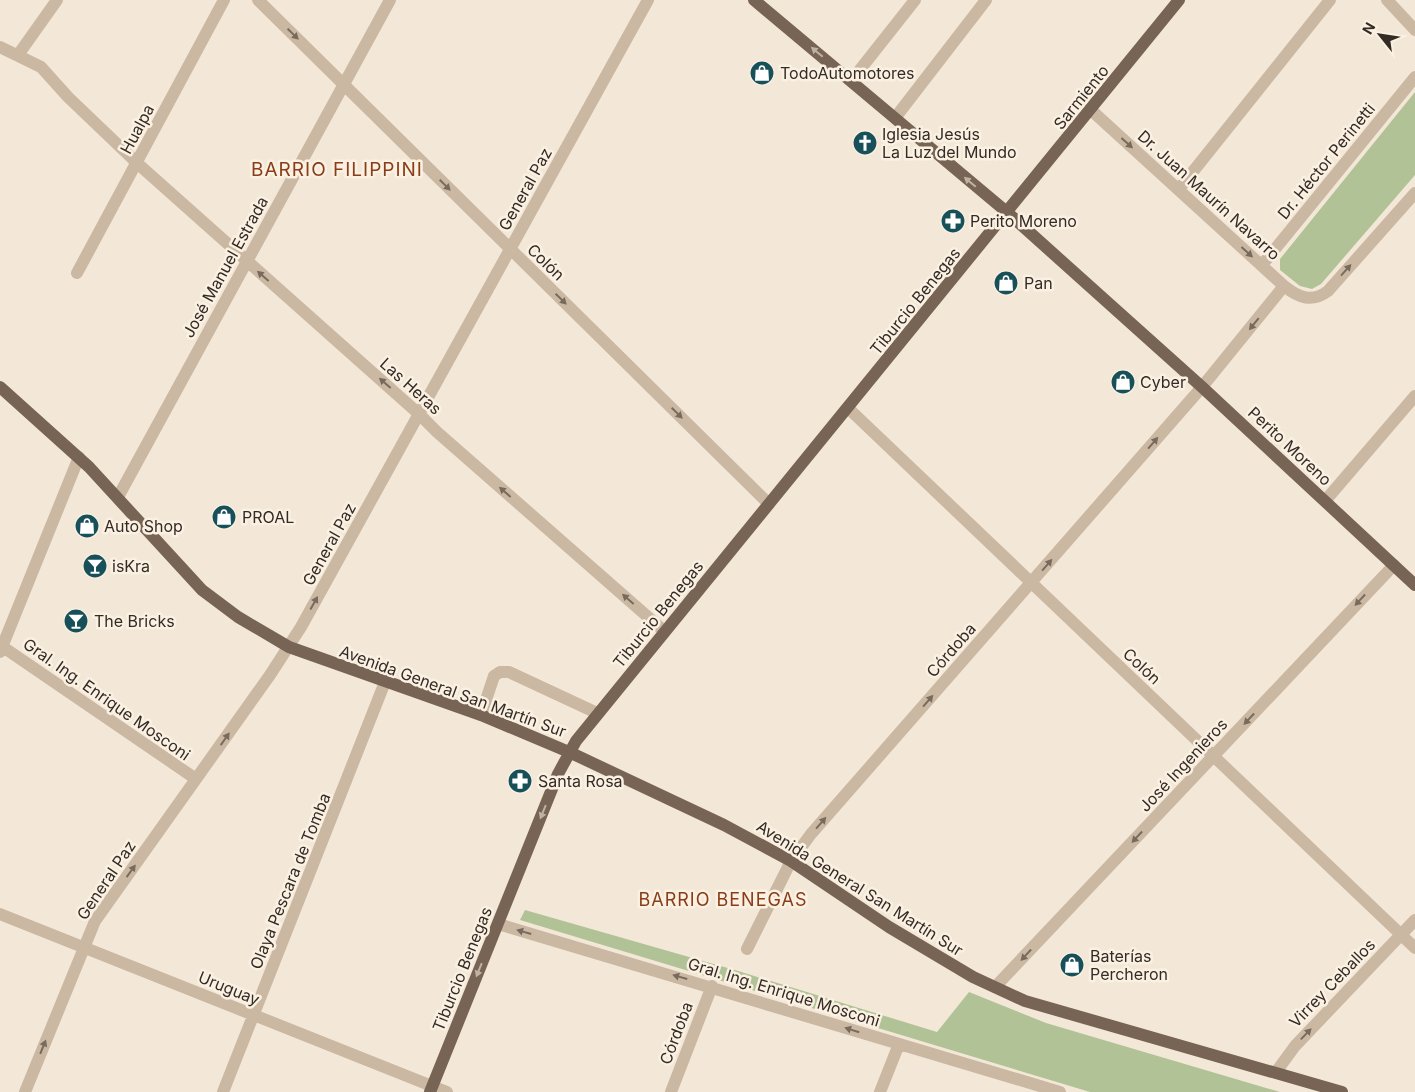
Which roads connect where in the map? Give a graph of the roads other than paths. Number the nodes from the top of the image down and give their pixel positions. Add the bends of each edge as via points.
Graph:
1 (57, 0) edge
2 (224, 0) edge
3 (258, 0) edge
4 (390, 0) edge
5 (648, 0) edge
6 (754, 0) edge
7 (915, 0) edge
8 (986, 0) edge
9 (1179, 0) edge
10 (1330, 0) edge
11 (1387, 0) edge
12 (1415, 30) edge
13 (0, 47) edge
14 (18, 54) junction
15 (1415, 78) edge
16 (851, 81) junction
17 (344, 85) junction
18 (1090, 110) junction
19 (895, 118) junction
20 (137, 163) junction
21 (1179, 189) junction
22 (1415, 193) edge
23 (1008, 214) junction
24 (510, 250) junction
25 (247, 262) junction
26 (1262, 266) junction
27 (77, 273) dead end
28 (1284, 286) junction
29 (0, 387) edge
30 (1202, 387) junction
31 (1415, 396) edge
32 (848, 408) junction
33 (419, 414) junction
34 (79, 457) junction
35 (118, 497) junction
36 (1325, 500) junction
37 (769, 504) junction
38 (1394, 565) junction
39 (1031, 583) junction
40 (1415, 585) edge
41 (664, 632) junction
42 (289, 647) junction
43 (1, 648) edge
44 (385, 682) junction
45 (598, 713) junction
46 (481, 715) junction
47 (569, 752) junction
48 (1213, 756) junction
49 (196, 779) junction
50 (791, 861) junction
51 (0, 914) edge
52 (1415, 920) edge
53 (498, 924) junction
54 (1401, 934) junction
55 (83, 948) junction
56 (1415, 948) edge
57 (747, 950) dead end
58 (712, 986) junction
59 (995, 987) junction
60 (254, 1015) junction
61 (899, 1044) junction
62 (1276, 1072) junction
63 (431, 1089) edge
64 (25, 1092) edge
65 (223, 1092) edge
66 (447, 1092) edge
67 (671, 1092) edge
68 (880, 1092) edge
69 (1060, 1092) edge
70 (1342, 1092) edge

1 - 14 street
2 - 20 street, Hualpa
3 -> 17 street, Colón
4 - 17 street, José Manuel Estrada
5 - 24 street, General Paz
16 -> 6 main road, Perito Moreno
7 - 16 street
8 - 19 street
9 - 18 main road, Sarmiento
10 - 21 street
11 - 12 street
13 - 14 street, Las Heras
14 - 20 street, Las Heras via 41,67
15 - 26 street, Dr. Héctor Perinetti
16 - 19 main road, Perito Moreno
17 -> 24 street, Colón
17 - 25 street, José Manuel Estrada
18 -> 21 street, Dr. Juan Maurín Navarro
18 - 23 main road, Sarmiento
23 -> 19 main road, Perito Moreno
20 - 25 street, Las Heras
20 - 27 street, Hualpa
21 -> 26 street, Dr. Juan Maurín Navarro
28 -> 22 street, Dr. Juan Maurín Navarro via 1309,299 1328,290
23 - 30 main road, Perito Moreno
23 - 32 main road, Tiburcio Benegas
24 - 33 street, General Paz
24 -> 37 street, Colón
33 -> 25 street, Las Heras
25 - 35 street, José Manuel Estrada
26 - 28 street, Dr. Juan Maurín Navarro
28 -> 30 street
29 - 34 main road, Avenida General San Martín Sur
30 - 36 main road, Perito Moreno
39 -> 30 street, Córdoba
31 - 36 street
32 - 37 main road, Tiburcio Benegas
32 - 39 street, Colón
41 -> 33 street, Las Heras
42 -> 33 street, General Paz
34 - 35 main road, Avenida General San Martín Sur
34 - 43 street
35 - 42 main road, Avenida General San Martín Sur via 202,590 238,617
36 - 38 main road, Perito Moreno
37 - 41 main road, Tiburcio Benegas
38 - 40 main road, Perito Moreno
38 -> 48 street, José Ingenieros
39 - 48 street, Colón
50 -> 39 street, Córdoba via 811,834
41 - 45 main road, Tiburcio Benegas
42 - 44 main road, Avenida General San Martín Sur
49 -> 42 street, General Paz
43 - 49 street, Gral. Ing. Enrique Mosconi
44 - 46 main road, Avenida General San Martín Sur
44 - 60 street, Olaya Pescara de Tomba
45 - 46 street via 509,672 500,672 494,676
45 - 47 main road, Tiburcio Benegas
46 - 47 main road, Avenida General San Martín Sur
47 - 50 main road, Avenida General San Martín Sur via 675,801
47 -> 53 main road, Tiburcio Benegas
48 - 54 street, Colón
48 -> 59 street, José Ingenieros
55 -> 49 street, General Paz via 95,921
50 - 57 street, Córdoba
50 - 59 main road, Avenida General San Martín Sur via 889,927
51 - 55 street, Uruguay
52 - 54 street, Virrey Ceballos
58 -> 53 street, Gral. Ing. Enrique Mosconi
53 -> 63 main road, Tiburcio Benegas
54 - 56 street, Colón
62 -> 54 street, Virrey Ceballos via 1294,1046
55 - 60 street, Uruguay
64 -> 55 street, General Paz
61 -> 58 street, Gral. Ing. Enrique Mosconi
58 - 67 street, Córdoba
59 - 62 main road, Avenida General San Martín Sur via 1025,1001
60 - 63 street, Uruguay
60 - 65 street, Olaya Pescara de Tomba
61 - 68 street
61 - 69 street, Gral. Ing. Enrique Mosconi
62 - 70 main road, Avenida General San Martín Sur
63 - 66 street, Uruguay

